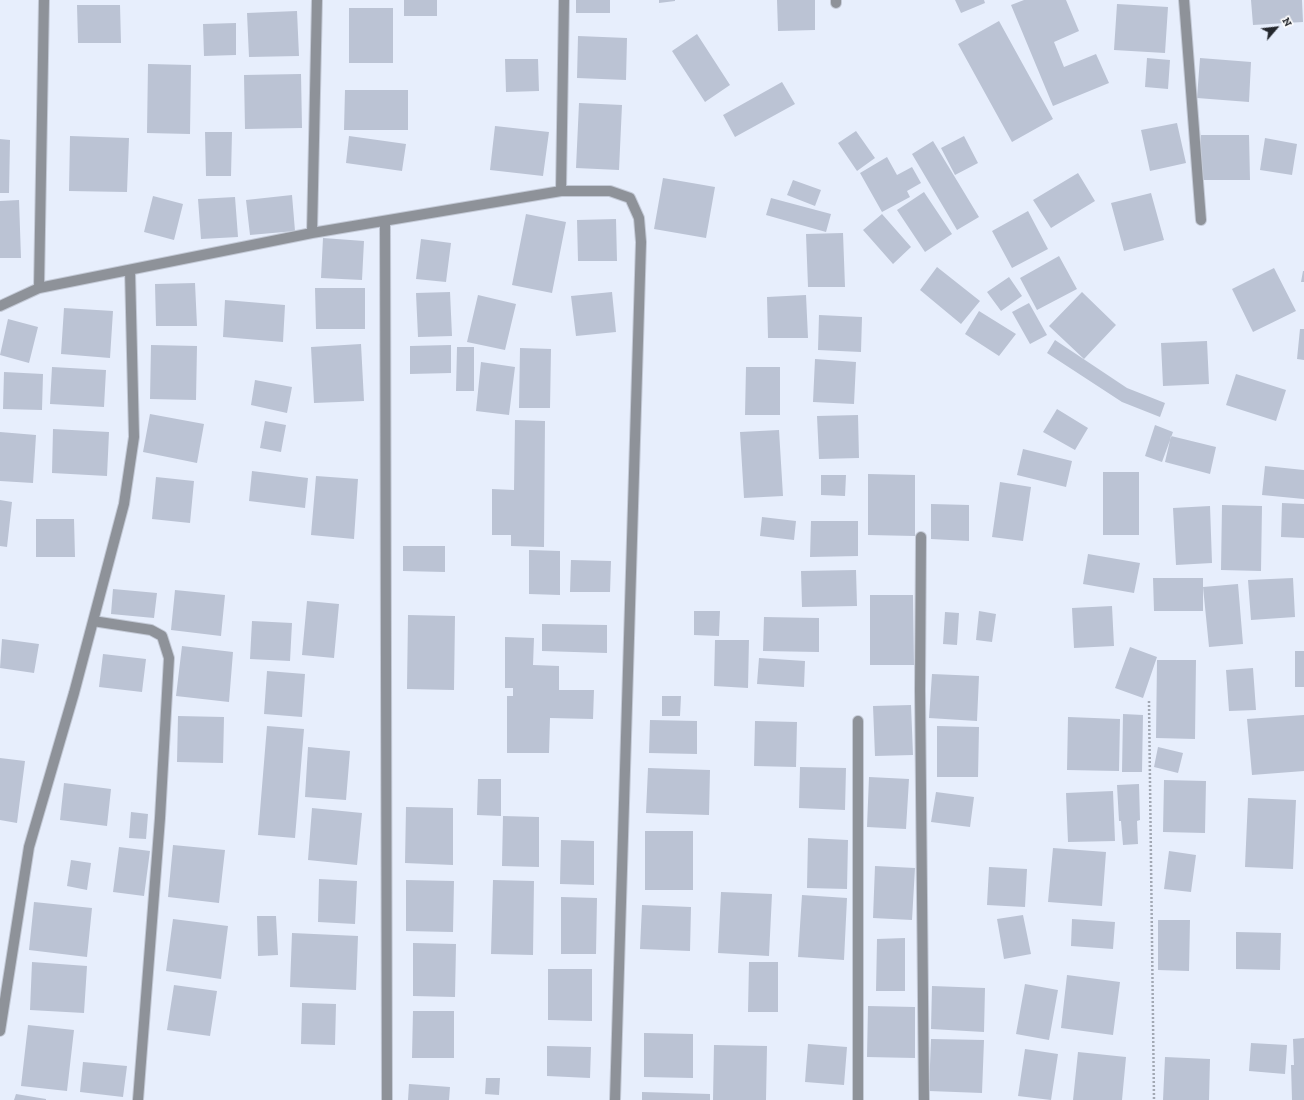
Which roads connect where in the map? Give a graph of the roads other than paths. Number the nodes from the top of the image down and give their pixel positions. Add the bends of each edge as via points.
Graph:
1 (44, 0) edge
2 (317, 0) edge
3 (564, 0) edge
4 (1184, 0) edge
5 (561, 191) junction
6 (1201, 220) dead end
7 (385, 222) junction
8 (312, 233) junction
9 (130, 270) junction
10 (39, 288) junction
11 (0, 306) edge
12 (921, 537) dead end
13 (93, 621) junction
14 (858, 721) dead end
15 (0, 1031) edge
16 (138, 1100) edge
17 (387, 1100) edge
18 (615, 1100) edge
19 (858, 1100) edge
20 (924, 1100) edge

1 - 10 street
2 - 8 street
3 - 5 street
4 - 6 street
5 - 7 street
5 - 18 street via 610,191 630,198 639,218 641,242
7 - 8 street
7 - 17 street
8 - 9 street
9 - 10 street
9 - 13 street via 134,437 124,504
10 - 11 street
12 - 20 street
13 - 15 street via 29,847
13 - 16 street via 151,630 162,636 169,658 158,849
14 - 19 street

